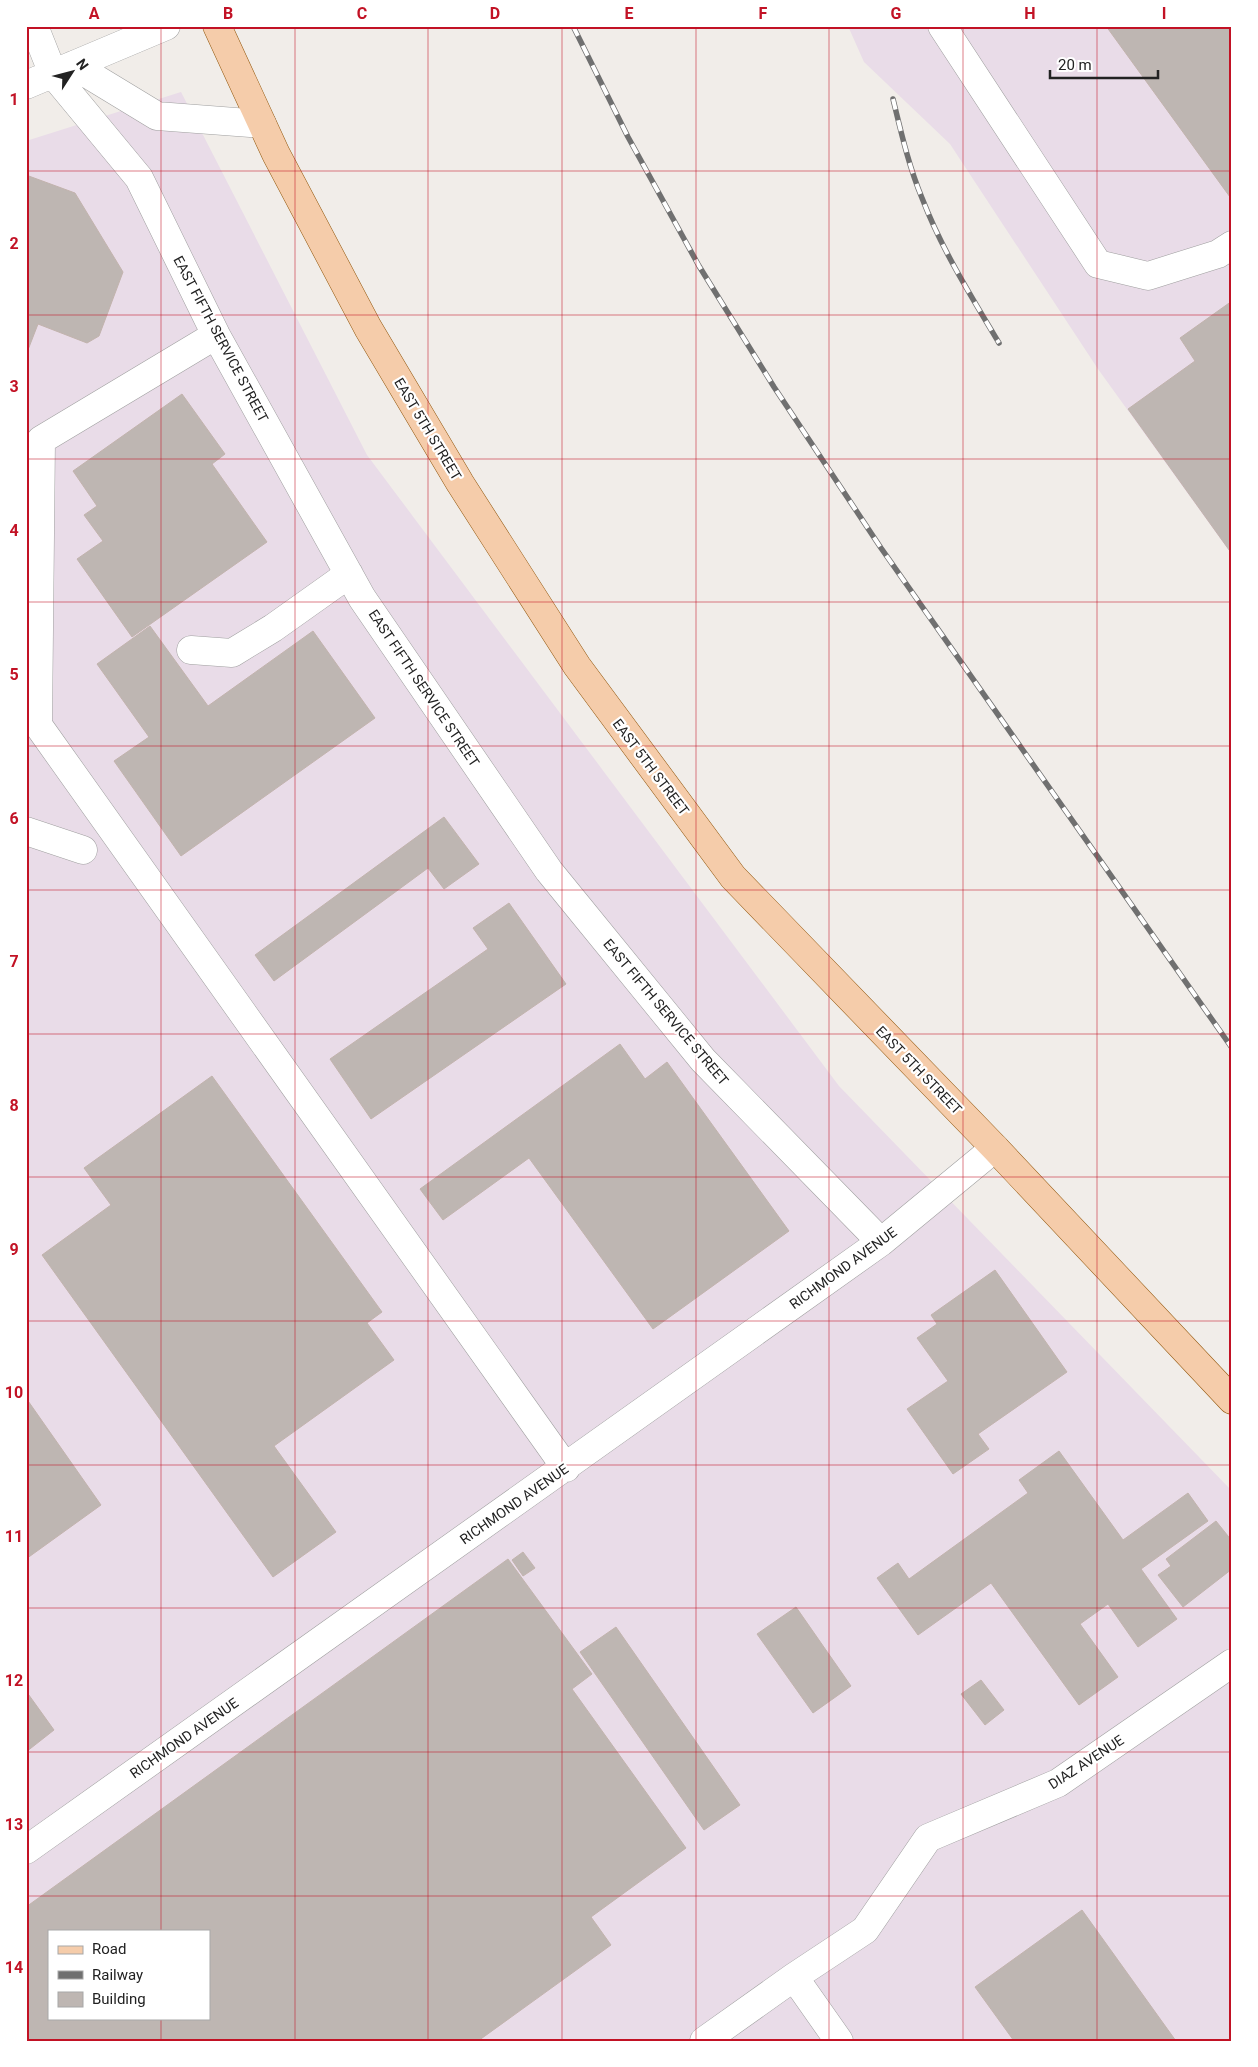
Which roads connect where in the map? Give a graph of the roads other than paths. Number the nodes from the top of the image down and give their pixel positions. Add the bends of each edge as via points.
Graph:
1 (34, 26) edge
2 (166, 26) edge
3 (217, 26) edge
4 (942, 26) edge
5 (63, 70) junction
6 (26, 85) edge
7 (262, 124) junction
8 (1232, 245) edge
9 (216, 335) junction
10 (349, 574) junction
11 (191, 650) dead end
12 (26, 831) edge
13 (83, 850) dead end
14 (995, 1148) junction
15 (881, 1242) junction
16 (1232, 1400) edge
17 (566, 1468) junction
18 (1232, 1663) edge
19 (26, 1850) edge
20 (794, 1977) junction
21 (704, 2041) edge
22 (839, 2041) edge

1 - 5 street, EAST FIFTH SERVICE STREET
2 - 5 street
3 - 7 main road, EAST 5TH STREET
4 - 8 street via 1098,264 1148,276 1218,254
5 - 6 street
5 - 7 street via 157,116
5 - 9 street, EAST FIFTH SERVICE STREET via 139,178
7 - 14 main road, EAST 5TH STREET via 368,328 460,483 577,666 733,877
9 - 10 street, EAST FIFTH SERVICE STREET
9 - 17 street via 41,440 38,725
10 - 11 street via 232,654
10 - 15 street, EAST FIFTH SERVICE STREET via 362,598 549,871 703,1060
12 - 13 street
14 - 15 street, RICHMOND AVENUE
14 - 16 main road, EAST 5TH STREET
15 - 17 street, RICHMOND AVENUE
17 - 19 street, RICHMOND AVENUE
18 - 20 street, DIAZ AVENUE via 1058,1782 928,1838 865,1930
20 - 21 street
20 - 22 street

